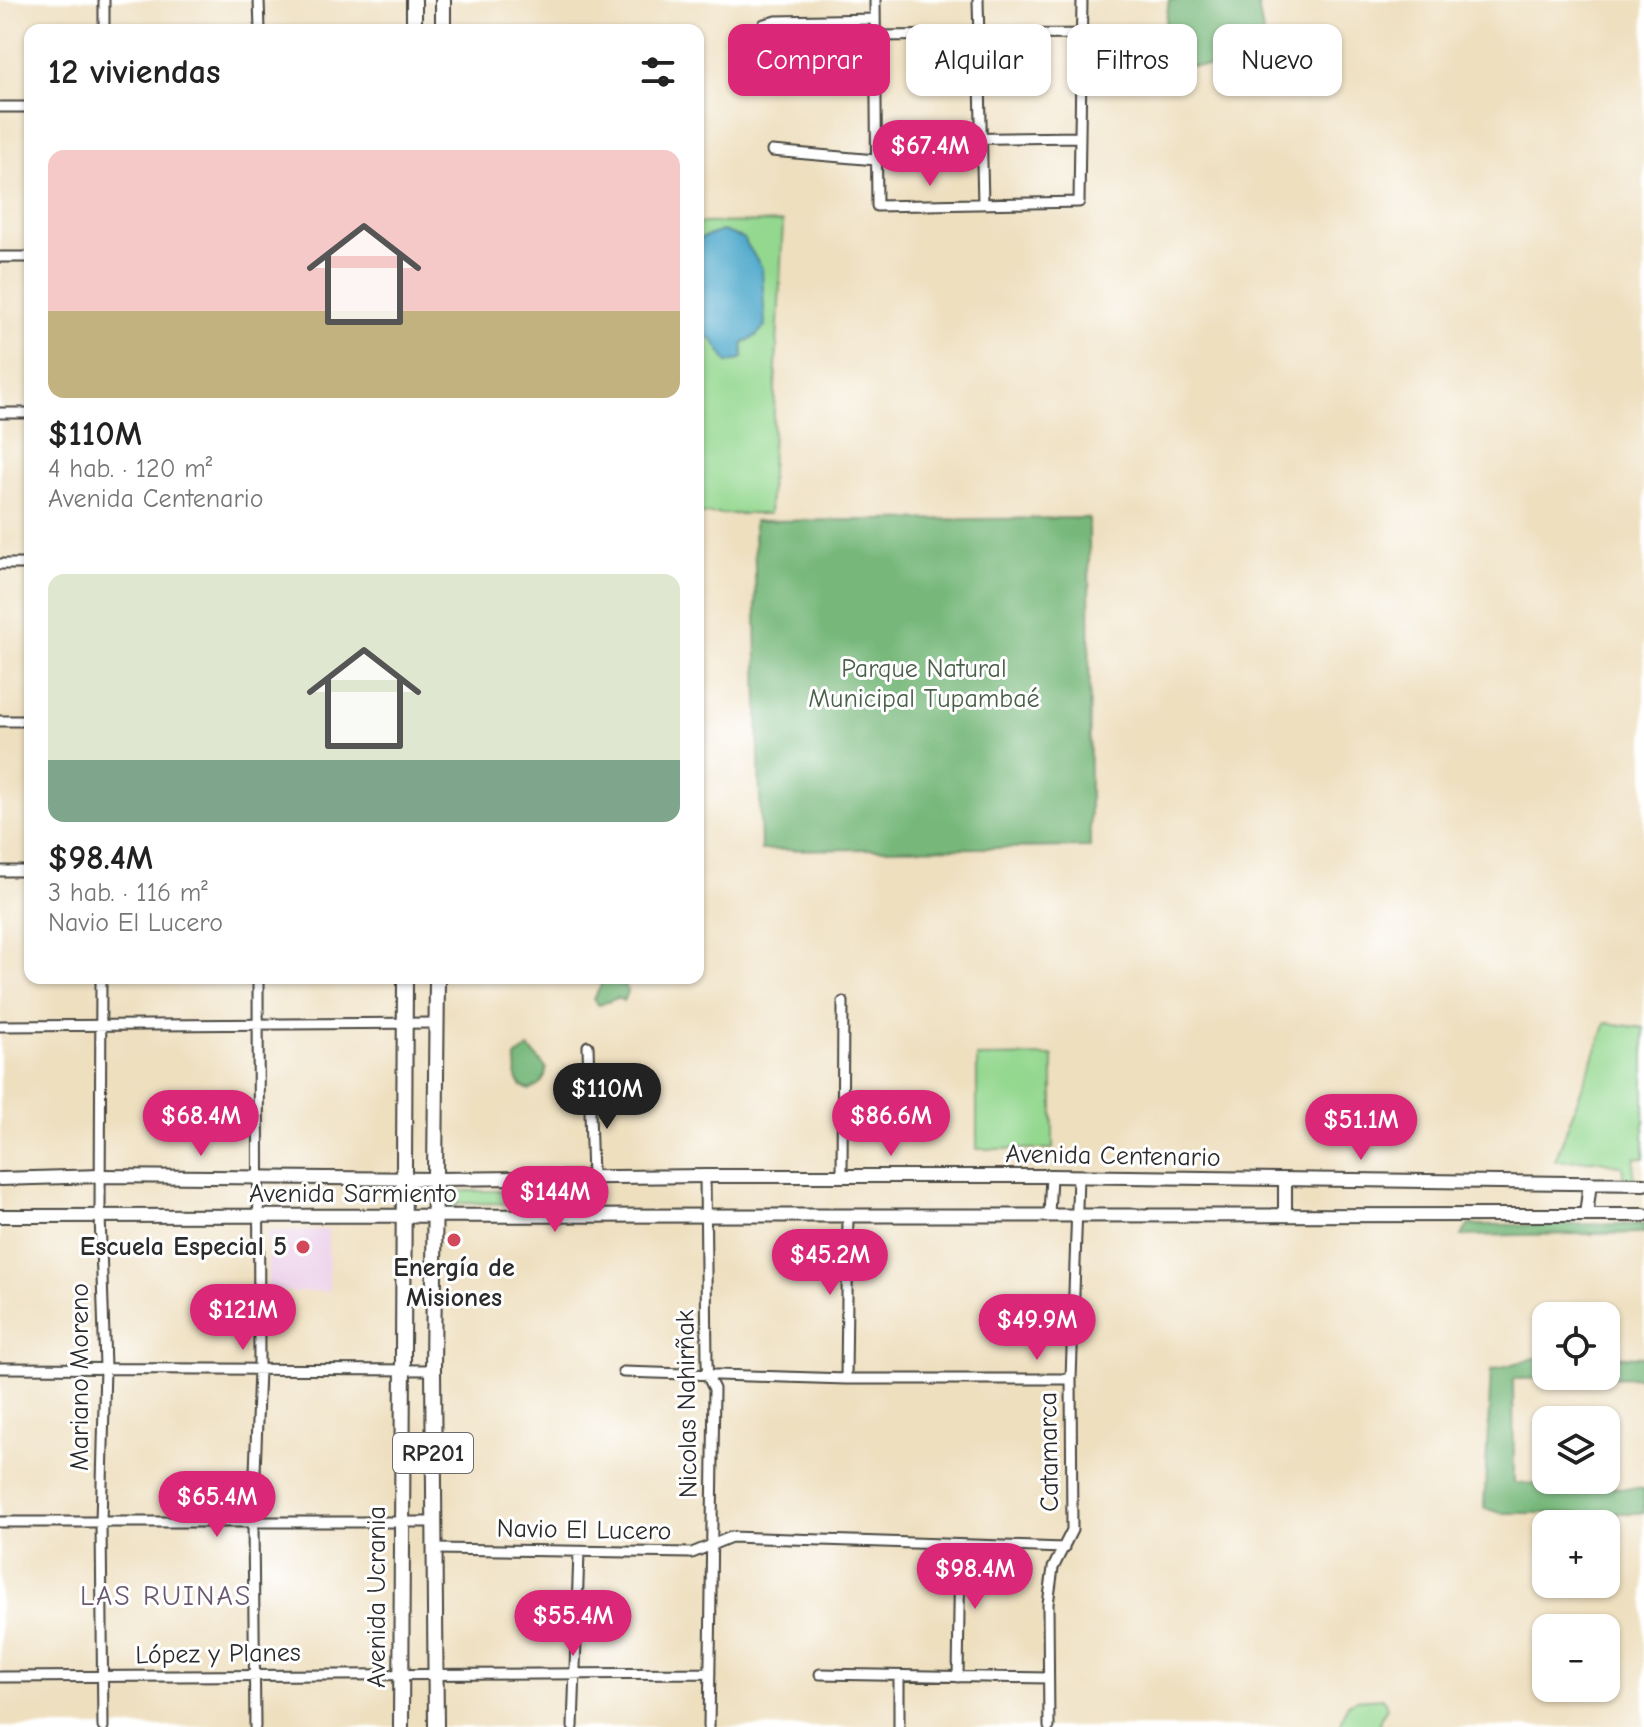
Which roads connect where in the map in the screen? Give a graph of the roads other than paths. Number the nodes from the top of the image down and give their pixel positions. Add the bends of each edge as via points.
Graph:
1 (104, 0) edge
2 (259, 0) edge
3 (414, 0) edge
4 (443, 0) edge
5 (875, 0) edge
6 (978, 0) edge
7 (1082, 0) edge
8 (875, 19) junction
9 (104, 24) edge
10 (260, 24) edge
11 (414, 24) edge
12 (443, 24) edge
13 (764, 24) edge
14 (875, 24) edge
15 (979, 24) edge
16 (1081, 24) edge
17 (876, 96) edge
18 (981, 96) edge
19 (1080, 96) edge
20 (0, 107) edge
21 (24, 107) edge
22 (1080, 137) junction
23 (982, 138) junction
24 (877, 140) junction
25 (772, 151) dead end
26 (876, 160) junction
27 (983, 204) junction
28 (0, 257) edge
29 (24, 257) edge
30 (0, 413) edge
31 (24, 413) edge
32 (0, 564) edge
33 (24, 564) edge
34 (0, 721) edge
35 (24, 721) edge
36 (0, 871) edge
37 (24, 871) edge
38 (101, 984) edge
39 (258, 984) edge
40 (405, 984) edge
41 (437, 984) edge
42 (843, 1002) dead end
43 (405, 1023) junction
44 (437, 1023) junction
45 (259, 1024) junction
46 (0, 1026) edge
47 (99, 1026) junction
48 (588, 1046) dead end
49 (101, 1176) junction
50 (705, 1176) junction
51 (842, 1176) junction
52 (1051, 1176) junction
53 (257, 1177) junction
54 (592, 1177) junction
55 (1078, 1177) junction
56 (0, 1179) edge
57 (403, 1179) junction
58 (437, 1179) junction
59 (1285, 1180) junction
60 (1590, 1183) junction
61 (1644, 1184) edge
62 (100, 1215) junction
63 (706, 1215) junction
64 (848, 1215) junction
65 (1049, 1215) junction
66 (1077, 1215) junction
67 (1285, 1215) junction
68 (1586, 1215) junction
69 (1644, 1215) edge
70 (0, 1216) edge
71 (260, 1216) junction
72 (436, 1216) junction
73 (403, 1217) junction
74 (590, 1217) junction
75 (105, 1367) junction
76 (0, 1368) edge
77 (259, 1370) junction
78 (403, 1370) junction
79 (433, 1370) junction
80 (623, 1372) dead end
81 (708, 1377) junction
82 (846, 1379) junction
83 (1071, 1379) junction
84 (0, 1522) edge
85 (400, 1522) junction
86 (434, 1522) junction
87 (101, 1523) junction
88 (253, 1523) junction
89 (711, 1545) junction
90 (960, 1545) junction
91 (1064, 1548) junction
92 (435, 1549) junction
93 (579, 1552) junction
94 (710, 1673) junction
95 (256, 1674) junction
96 (575, 1674) junction
97 (820, 1674) dead end
98 (401, 1676) junction
99 (437, 1676) junction
100 (899, 1676) junction
101 (0, 1677) edge
102 (105, 1677) junction
103 (958, 1677) junction
104 (1048, 1678) junction
105 (103, 1727) edge
106 (255, 1727) edge
107 (401, 1727) edge
108 (436, 1727) edge
109 (573, 1727) edge
110 (709, 1727) edge
111 (899, 1727) edge
112 (1049, 1727) edge

1 - 9 street
2 - 10 street
3 - 11 main road
4 - 12 main road
5 - 8 street
6 - 15 street
7 - 16 street
8 - 13 street
8 - 14 street
17 - 24 street
18 - 23 street
19 - 22 street
20 - 21 street
22 - 23 street
22 - 27 street via 1079,202
23 - 24 street
23 - 27 street
24 - 26 street
25 - 26 street
26 - 27 street via 877,206
28 - 29 street
30 - 31 street
32 - 33 street
34 - 35 street
36 - 37 street
38 - 47 street, Mariano Moreno
39 - 45 street
40 - 43 main road, RP201
41 - 44 main road, RP201
42 - 51 street
43 - 44 street
43 - 45 street
43 - 57 main road, RP201
44 - 58 main road, RP201
45 - 47 street
45 - 53 street
46 - 47 street
47 - 49 street, Mariano Moreno
48 - 54 street
49 - 53 main road, Avenida Sarmiento
49 - 56 main road, Avenida Sarmiento
49 - 62 street, Mariano Moreno
50 - 51 main road, Avenida Centenario
50 - 54 main road, Avenida Centenario
50 - 63 street, Nicolas Nahirñak
51 - 52 main road, Avenida Centenario
52 - 55 main road, Avenida Centenario
52 - 65 street
53 - 57 main road, Avenida Sarmiento
53 - 71 street
54 - 58 main road, Avenida Centenario
54 - 74 street
55 - 59 main road, Avenida Centenario
55 - 66 street
57 - 58 main road, Avenida Sarmiento
57 - 73 main road, Avenida Ucrania / RP201
58 - 72 main road, RP201
59 - 60 main road, Avenida Centenario
59 - 67 main road
60 - 61 main road, Avenida Centenario
60 - 68 main road
62 - 70 main road, Avenida Sarmiento
62 - 71 main road, Avenida Sarmiento
62 - 75 street, Mariano Moreno
63 - 64 main road
63 - 74 main road, Avenida Sarmiento
63 - 81 street, Nicolas Nahirñak
64 - 65 main road
64 - 82 street
65 - 66 main road
66 - 67 main road
66 - 83 street
67 - 68 main road
68 - 69 main road
71 - 73 main road, Avenida Sarmiento
71 - 77 street
72 - 73 main road, Avenida Sarmiento
72 - 74 main road, Avenida Sarmiento
72 - 79 main road, RP201
73 - 78 main road, Avenida Ucrania / RP201
75 - 76 street
75 - 77 street
75 - 87 street, Mariano Moreno
77 - 78 street
77 - 88 street
78 - 79 street
78 - 85 main road, Avenida Ucrania / RP201
79 - 86 main road, RP201
80 - 81 street, Catamarca
81 - 82 street, Catamarca
81 - 89 street, Nicolas Nahirñak via 714,1389
82 - 83 street, Catamarca
83 - 91 street, Catamarca via 1072,1530
84 - 87 street
85 - 86 street
85 - 88 street
85 - 98 main road, Avenida Ucrania / RP201
86 - 92 main road, RP201
87 - 88 street
87 - 102 street, Mariano Moreno
88 - 95 street
89 - 90 street, Navio El Lucero via 731,1537
89 - 93 street, Navio El Lucero via 692,1553
89 - 94 street, Nicolas Nahirñak
90 - 91 street, Navio El Lucero
90 - 103 street
91 - 104 street, Catamarca via 1053,1568 1048,1604
92 - 93 street, Navio El Lucero
92 - 99 main road, RP201
93 - 96 street
94 - 96 street, López y Planes
94 - 110 street, Nicolas Nahirñak
95 - 98 street, López y Planes
95 - 102 street, López y Planes
95 - 106 street
96 - 99 street, López y Planes
96 - 109 street
97 - 100 street
98 - 99 street, López y Planes
98 - 107 main road, Avenida Ucrania / RP201
99 - 108 main road, RP201
100 - 103 street
100 - 111 street
101 - 102 street, López y Planes
102 - 105 street, Mariano Moreno
103 - 104 street
104 - 112 street, Catamarca

